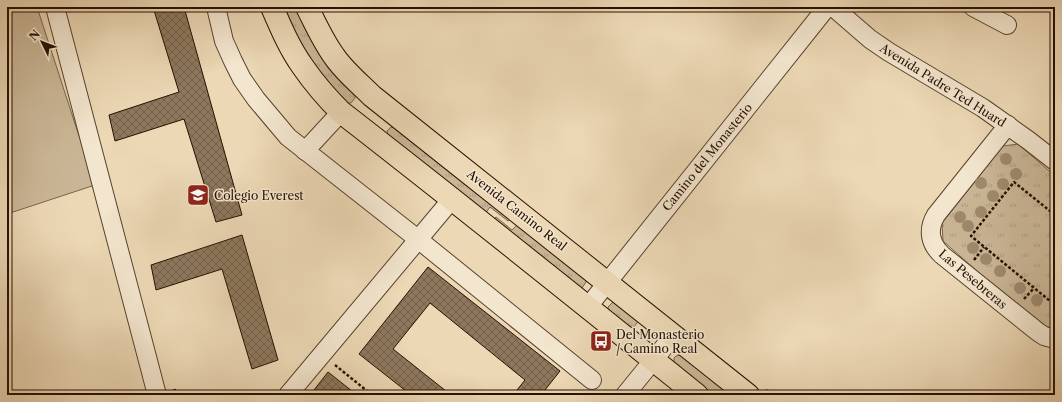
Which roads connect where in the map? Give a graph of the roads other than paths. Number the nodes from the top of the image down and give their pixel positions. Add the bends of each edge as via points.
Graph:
1 (55, 7) edge
2 (216, 7) edge
3 (272, 7) edge
4 (307, 7) edge
5 (827, 7) edge
6 (833, 7) edge
7 (973, 7) edge
8 (1007, 25) dead end
9 (381, 103) junction
10 (341, 112) junction
11 (1008, 125) junction
12 (360, 127) junction
13 (305, 151) junction
14 (1055, 161) edge
15 (452, 199) junction
16 (419, 240) junction
17 (608, 283) junction
18 (587, 308) junction
19 (673, 336) junction
20 (1055, 339) edge
21 (653, 360) junction
22 (592, 380) dead end
23 (754, 390) edge
24 (157, 395) edge
25 (288, 395) edge
26 (626, 395) edge
27 (697, 395) edge

1 - 24 street
2 - 13 street via 224,41 242,79 270,116
3 - 10 main road via 286,39 302,66
4 - 9 main road, Avenida Camino Real via 334,56 350,75
5 - 17 street, Camino del Monasterio
6 - 11 street, Avenida Padre Ted Huard via 889,52
7 - 8 street
9 - 12 main road
9 - 17 main road, Avenida Camino Real
10 - 12 main road
10 - 13 street
11 - 14 street, Avenida Padre Ted Huard
11 - 20 street, Las Pesebreras via 936,216 932,222 930,236 942,255 1038,332
12 - 15 main road
13 - 16 street
15 - 16 street
15 - 18 main road
16 - 22 street
16 - 25 street
17 - 18 street, Camino del Monasterio
17 - 19 main road, Avenida Camino Real
18 - 21 main road
19 - 21 street
19 - 23 main road, Avenida Camino Real
21 - 26 street
21 - 27 main road

